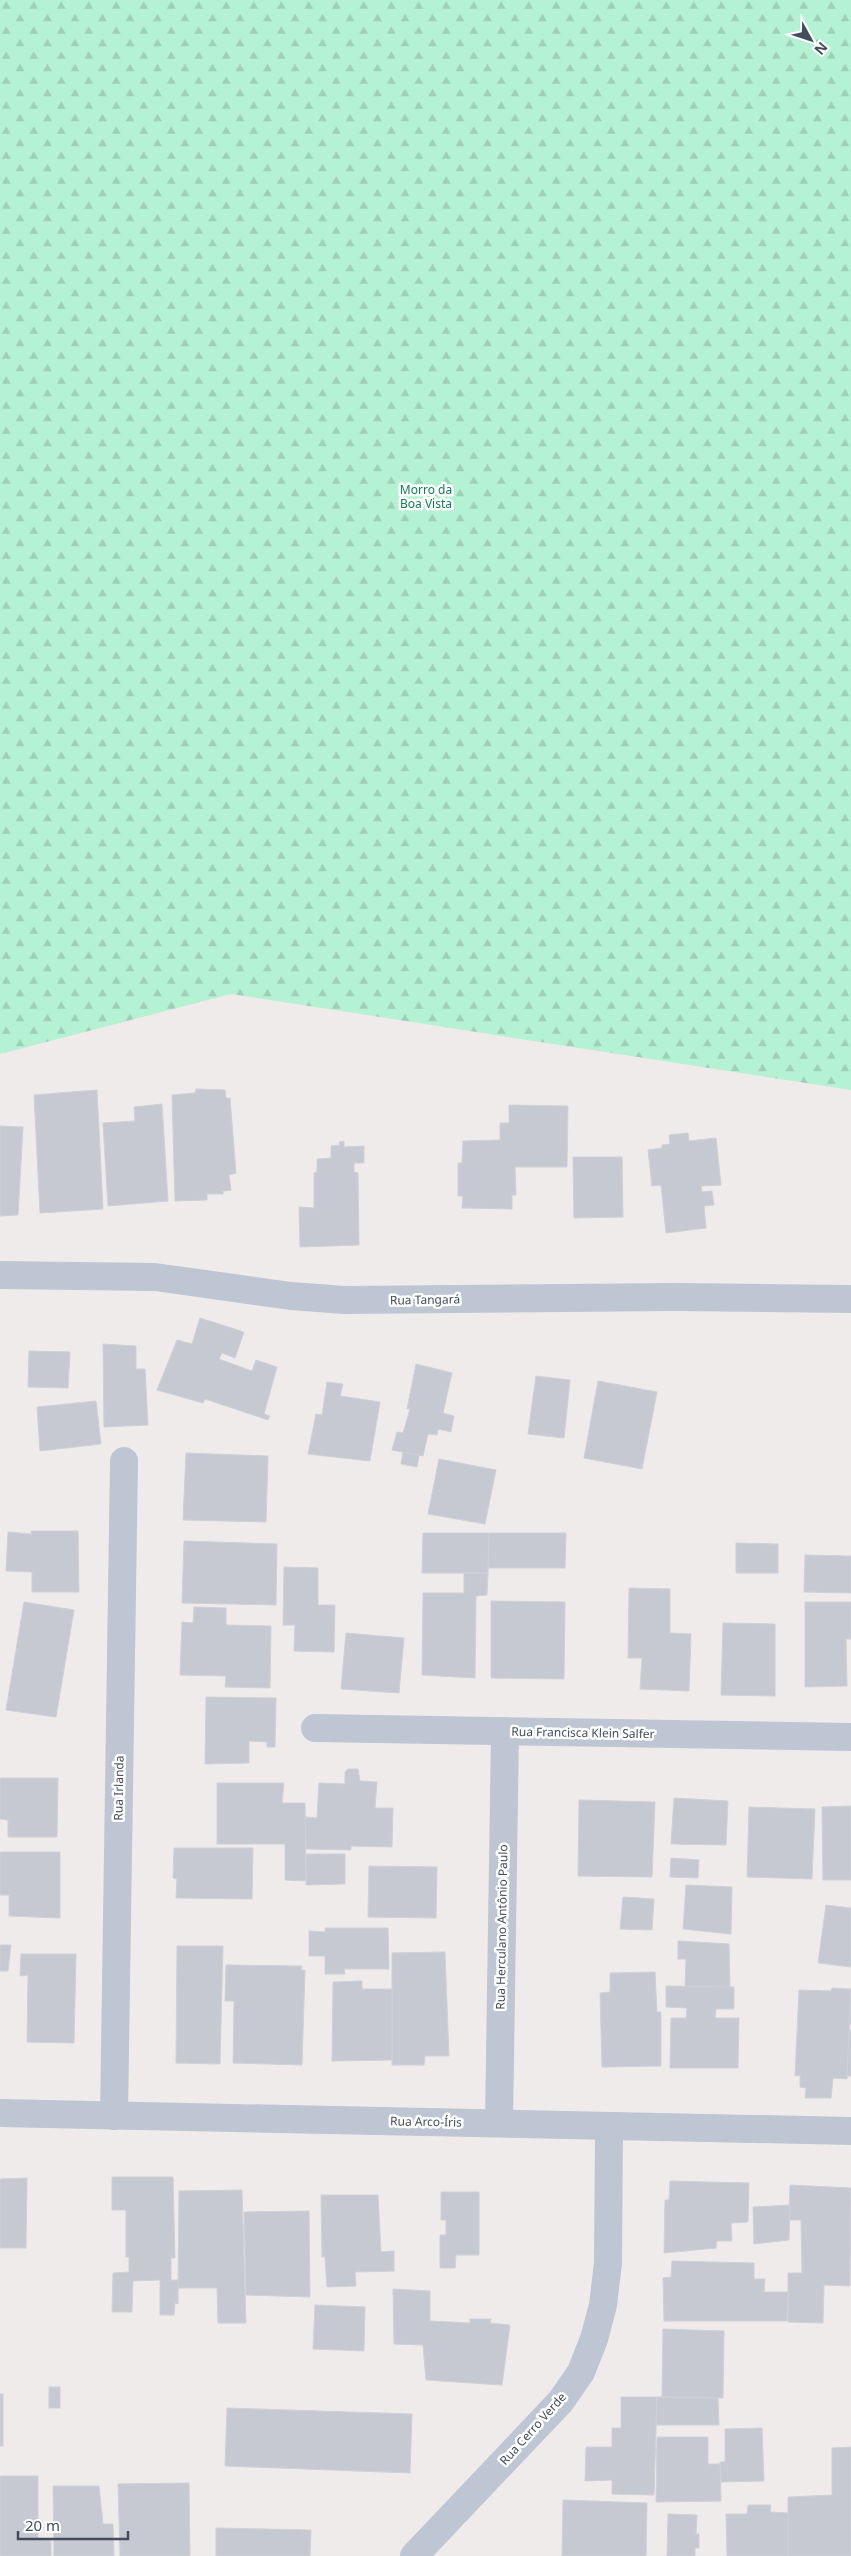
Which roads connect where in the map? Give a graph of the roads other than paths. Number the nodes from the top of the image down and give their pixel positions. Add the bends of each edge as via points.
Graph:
1 (0, 1276) edge
2 (851, 1299) edge
3 (124, 1461) dead end
4 (315, 1728) dead end
5 (505, 1732) junction
6 (851, 1737) edge
7 (0, 2114) edge
8 (114, 2116) junction
9 (499, 2123) junction
10 (609, 2126) junction
11 (851, 2131) edge
12 (414, 2556) edge

1 - 2 street, Rua Tangará via 155,1277 344,1300 676,1296
3 - 8 street, Rua Irlanda
4 - 5 street, Rua Francisca Klein Salfer
5 - 6 street, Rua Francisca Klein Salfer
5 - 9 street, Rua Herculano Antônio Paulo
7 - 8 street, Rua Arco-Íris
8 - 9 street, Rua Arco-Íris
9 - 10 street, Rua Arco-Íris
10 - 11 street, Rua Arco-Íris
10 - 12 street, Rua Cerro Verde via 608,2263 603,2305 581,2372 561,2401

